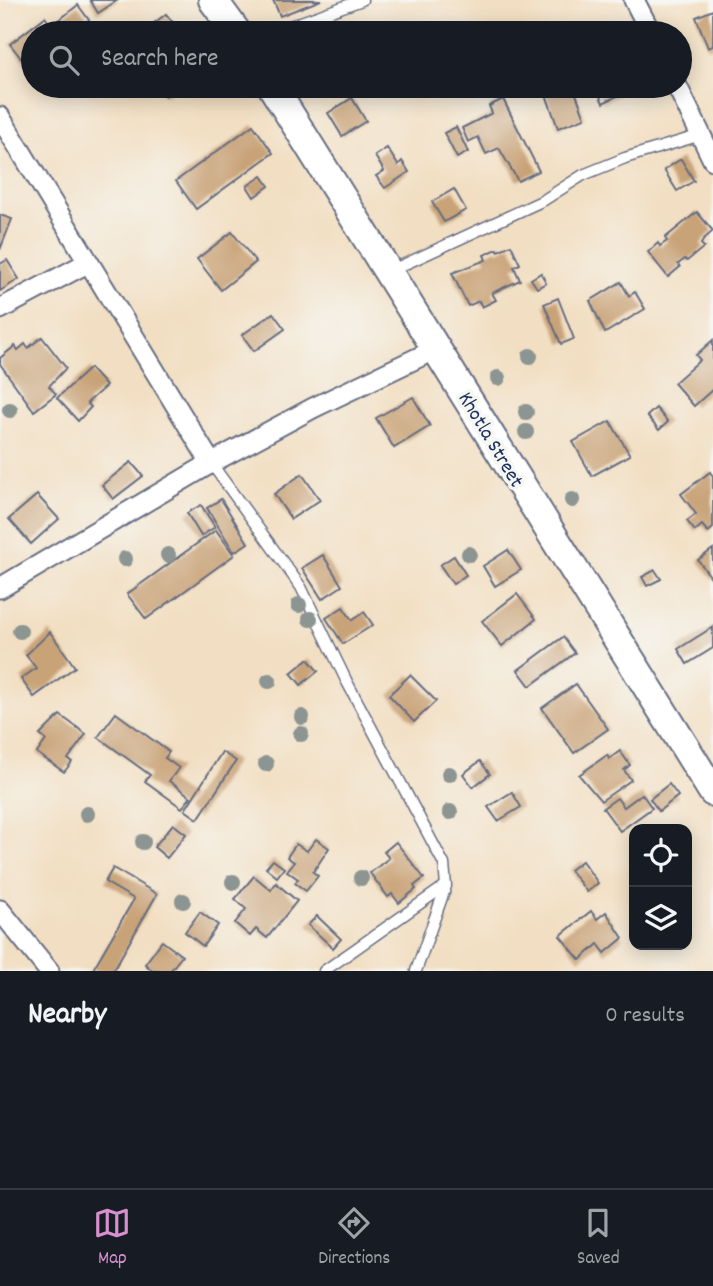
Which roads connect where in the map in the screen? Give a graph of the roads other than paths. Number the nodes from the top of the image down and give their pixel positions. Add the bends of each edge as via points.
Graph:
1 (213, 0) edge
2 (362, 0) edge
3 (634, 0) edge
4 (228, 21) edge
5 (303, 21) edge
6 (645, 21) edge
7 (280, 98) edge
8 (683, 98) edge
9 (0, 117) edge
10 (702, 135) junction
11 (713, 160) edge
12 (87, 263) junction
13 (390, 271) junction
14 (0, 309) edge
15 (438, 348) junction
16 (211, 463) junction
17 (0, 588) edge
18 (713, 792) edge
19 (446, 886) junction
20 (3, 920) edge
21 (49, 971) edge
22 (324, 971) edge
23 (416, 971) edge

1 - 4 street
2 - 5 lane
3 - 6 street
7 - 13 street, Khotla Street
8 - 10 street
9 - 12 street
10 - 11 street
10 - 13 lane via 583,175 544,200
12 - 14 street
12 - 16 street
13 - 15 street, Khotla Street
15 - 16 street
15 - 18 street, Khotla Street
16 - 17 street
16 - 19 lane via 301,587 444,864
19 - 22 lane
19 - 23 lane
20 - 21 street

